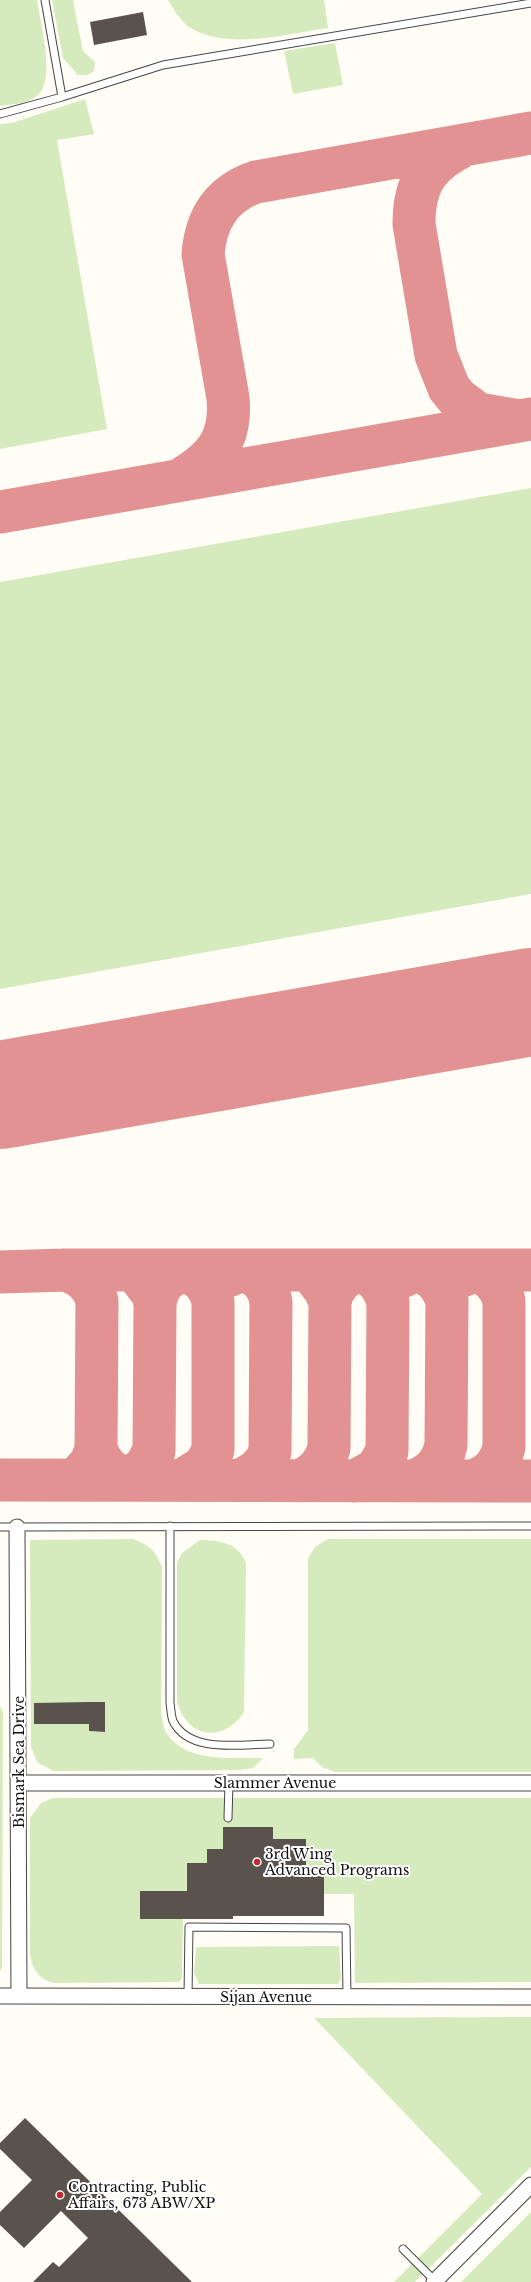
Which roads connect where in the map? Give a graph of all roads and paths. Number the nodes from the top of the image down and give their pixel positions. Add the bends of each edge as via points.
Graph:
1 (45, 0) edge
2 (531, 2) edge
3 (62, 97) junction
4 (0, 114) edge
5 (170, 1526) junction
6 (531, 1526) edge
7 (0, 1527) edge
8 (17, 1527) junction
9 (270, 1744) dead end
10 (20, 1783) junction
11 (229, 1783) junction
12 (531, 1783) edge
13 (228, 1818) dead end
14 (0, 1996) edge
15 (19, 1996) junction
16 (188, 1997) junction
17 (347, 1997) junction
18 (531, 1997) edge
19 (531, 2185) edge
20 (403, 2249) dead end
21 (435, 2281) edge

1 - 3 lane
2 - 3 lane via 163,65
3 - 4 lane
5 - 6 lane
5 - 8 lane
5 - 9 lane via 170,1703 173,1721 183,1735 204,1744
7 - 8 lane
8 - 10 street, Bismark Sea Drive
10 - 11 street, Slammer Avenue
10 - 15 street, Bismark Sea Drive
11 - 12 street, Slammer Avenue
11 - 13 lane
14 - 15 street, Sijan Avenue
15 - 16 street, Sijan Avenue
16 - 17 street, Sijan Avenue
16 - 17 lane via 189,1927 346,1928
17 - 18 street, Sijan Avenue
19 - 21 street
20 - 21 lane

